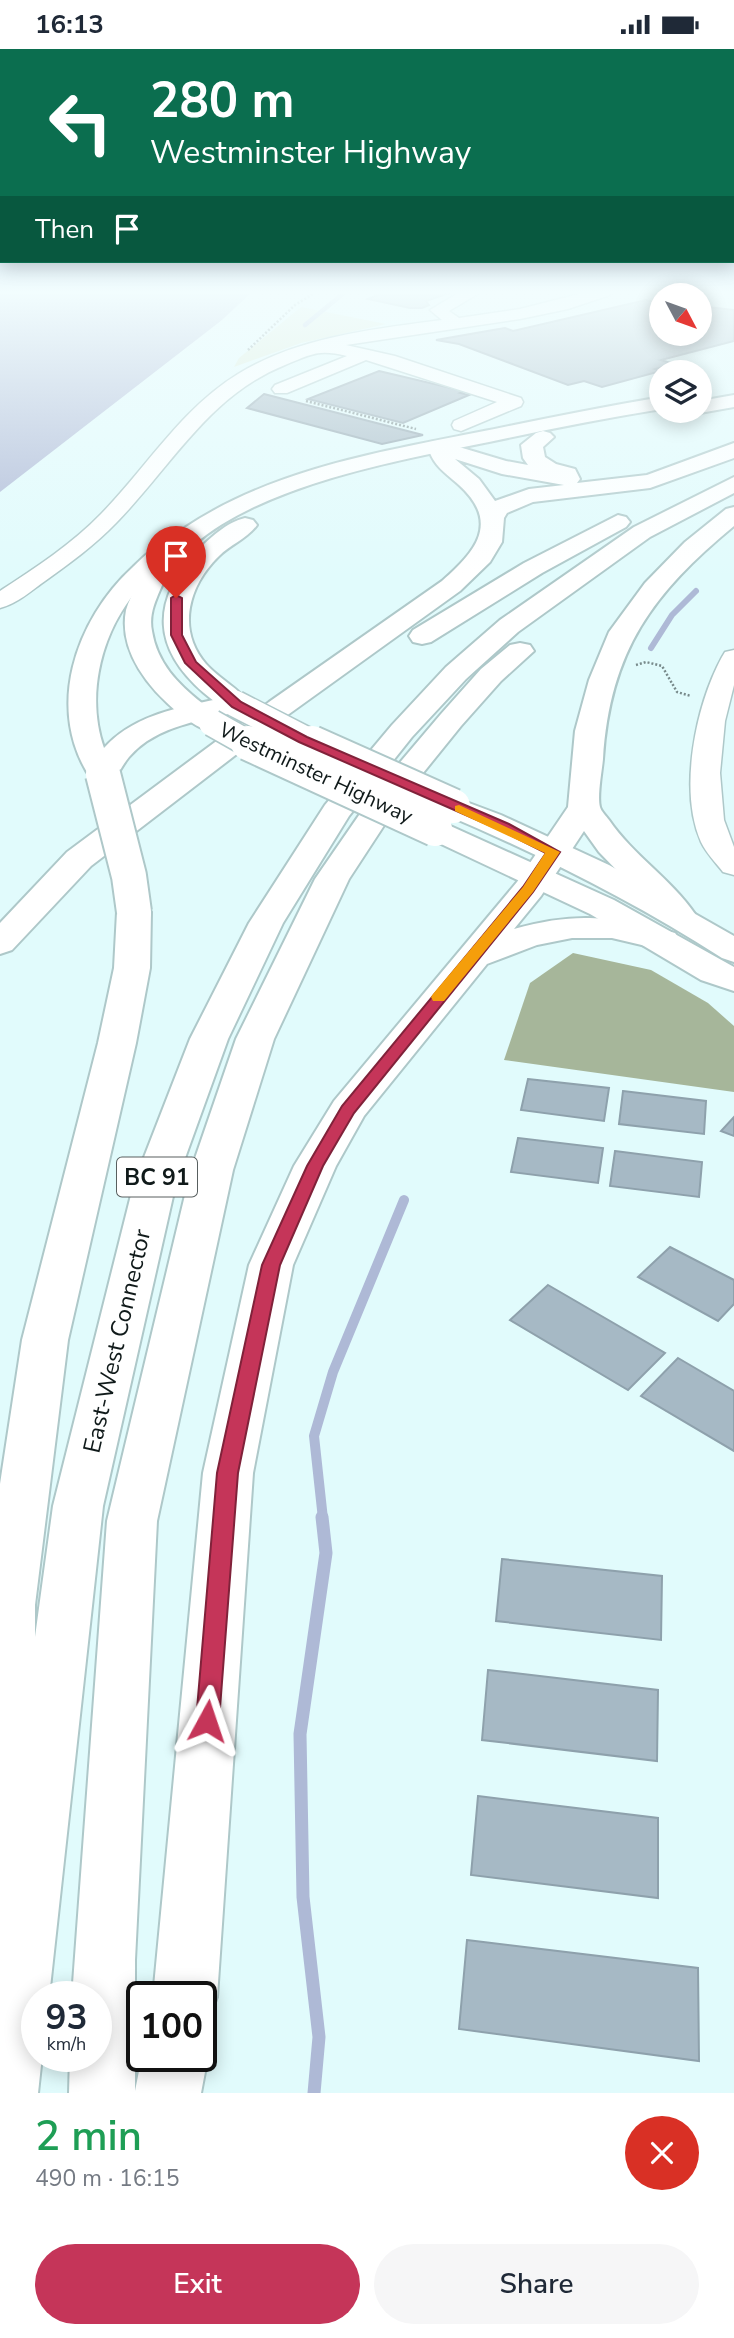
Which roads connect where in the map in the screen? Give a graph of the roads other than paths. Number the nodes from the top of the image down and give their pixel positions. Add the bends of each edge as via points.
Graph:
1 (231, 387) edge
2 (285, 387) edge
3 (469, 387) edge
4 (281, 389) dead end
5 (734, 391) edge
6 (712, 394) edge
7 (734, 401) edge
8 (712, 405) edge
9 (649, 406) edge
10 (649, 417) edge
11 (461, 425) dead end
12 (543, 437) junction
13 (443, 448) junction
14 (734, 449) edge
15 (734, 468) edge
16 (679, 473) junction
17 (593, 480) junction
18 (734, 484) edge
19 (734, 503) edge
20 (734, 514) edge
21 (492, 518) junction
22 (177, 544) junction
23 (0, 601) edge
24 (734, 657) edge
25 (236, 704) junction
26 (205, 719) junction
27 (103, 775) junction
28 (584, 807) junction
29 (444, 817) junction
30 (545, 863) junction
31 (734, 866) edge
32 (25, 915) junction
33 (671, 927) junction
34 (0, 943) edge
35 (734, 951) edge
36 (471, 959) junction
37 (734, 980) edge
38 (186, 1981) edge
39 (172, 2072) edge
40 (4, 2093) edge
41 (102, 2093) edge
42 (168, 2093) edge

1 - 23 street via 197,414 103,525
2 - 4 street
3 - 11 street via 514,402
5 - 6 main road
7 - 8 main road
9 - 13 main road, Westminster Highway
10 - 12 main road, Westminster Highway
12 - 13 main road, Westminster Highway
12 - 17 main road via 532,445 536,462
13 - 17 main road via 525,473
13 - 21 main road via 482,497
13 - 22 main road, Westminster Highway via 301,481 223,514
13 - 25 main road, Westminster Highway via 295,499 233,532 201,561 176,598 176,635 191,663
14 - 16 main road
15 - 32 main road via 601,530 457,614 231,762
16 - 17 main road
16 - 21 main road via 610,488 529,496 498,508
18 - 40 main road, East-West Connector / BC 91 via 642,533 575,577 509,626 401,731 336,812 267,923 209,1038 155,1183 78,1506
19 - 41 main road, BC 91 via 660,544 599,586 492,675 451,720 386,799 332,879 255,1039 212,1170 132,1521 104,1960
20 - 28 main road via 654,588 622,632 590,731
21 - 32 main road via 490,542 478,562 451,586 167,790 79,859
22 - 26 main road, Westminster Highway via 141,597 137,621 151,669
22 - 27 main road via 151,561 109,609 83,671 87,743
24 - 31 street via 717,697 705,767 706,806 716,842
25 - 26 main road
25 - 29 main road, Westminster Highway, bridge
26 - 27 main road via 136,735 117,751
26 - 29 main road, Westminster Highway, bridge via 268,754
27 - 40 main road, bridge via 129,876 134,912 132,968 45,1340 8,1605
28 - 30 main road
28 - 33 main road
29 - 30 main road, Westminster Highway
30 - 33 main road, Westminster Highway
30 - 36 main road
32 - 34 main road
33 - 35 main road, Westminster Highway
33 - 36 main road via 559,928 520,936
33 - 37 main road, Westminster Highway via 714,972
36 - 38 main road via 348,1110 315,1166 271,1265 228,1473
39 - 42 main road

